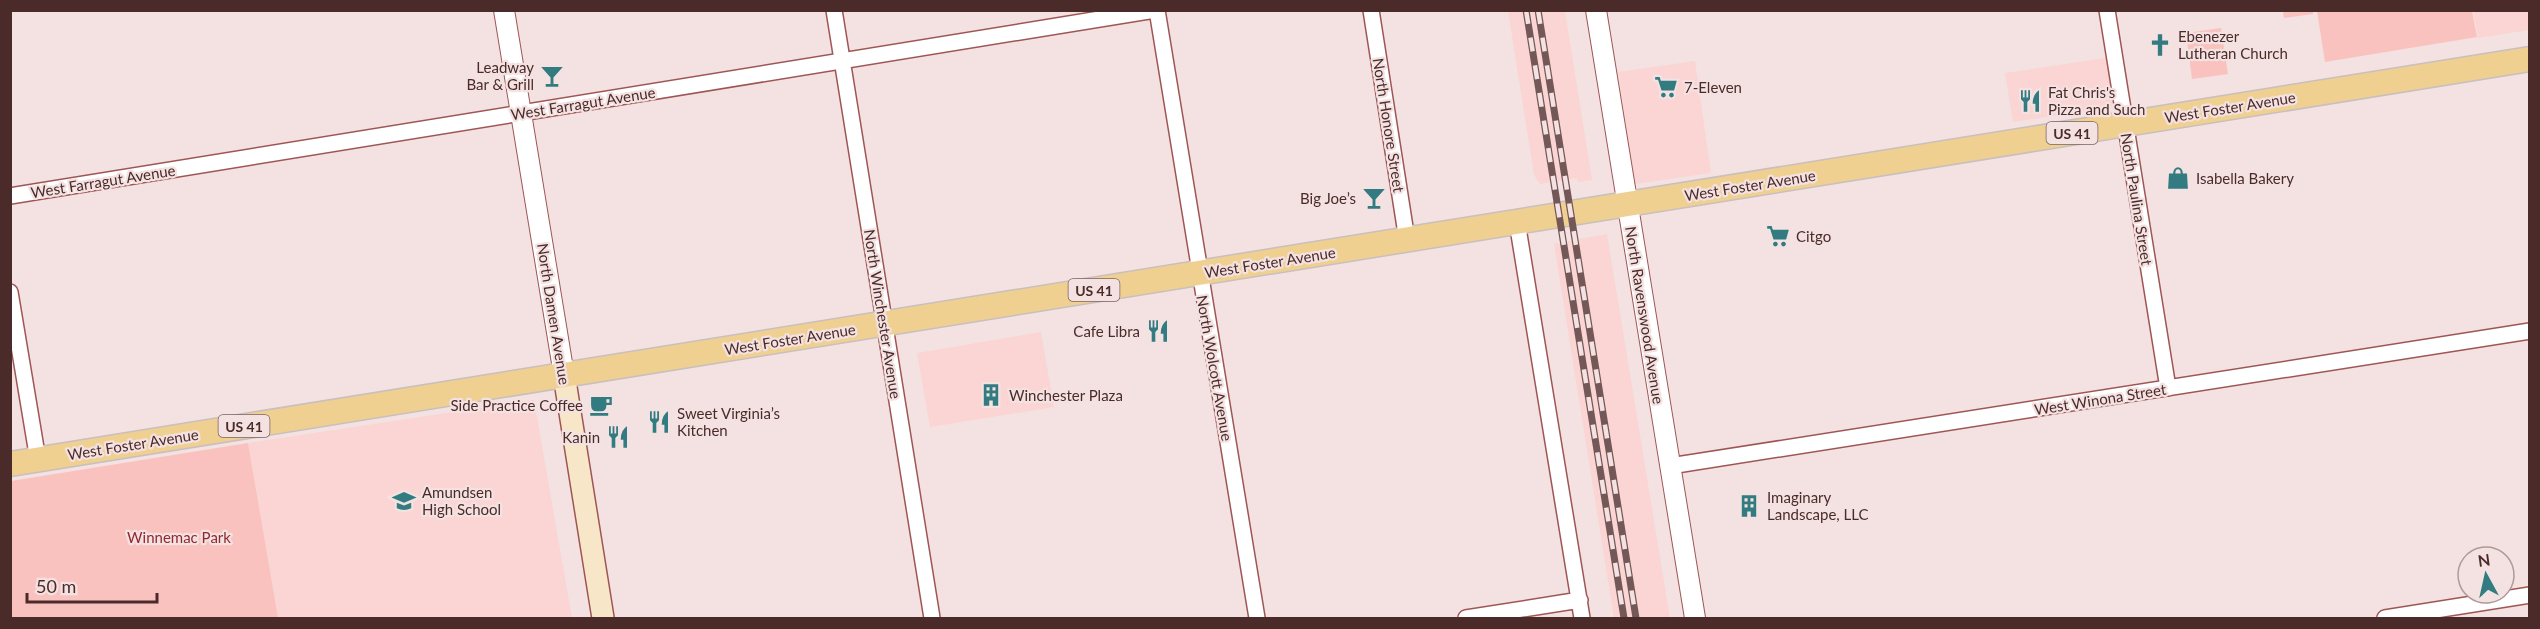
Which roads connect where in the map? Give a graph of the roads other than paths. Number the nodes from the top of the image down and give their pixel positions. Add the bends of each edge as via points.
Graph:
1 (504, 10) edge
2 (834, 10) edge
3 (1156, 10) edge
4 (1371, 10) edge
5 (1596, 10) edge
6 (2107, 10) edge
7 (2529, 59) edge
8 (842, 62) junction
9 (521, 113) junction
10 (2125, 124) junction
11 (10, 196) edge
12 (1627, 204) junction
13 (1517, 222) junction
14 (1407, 240) junction
15 (1199, 273) junction
16 (10, 292) edge
17 (885, 324) junction
18 (2529, 331) edge
19 (564, 375) junction
20 (2168, 388) junction
21 (38, 460) junction
22 (10, 464) edge
23 (1670, 466) junction
24 (2529, 595) edge
25 (1580, 600) junction
26 (603, 618) edge
27 (932, 618) edge
28 (1257, 618) edge
29 (1466, 618) edge
30 (1582, 618) edge
31 (1695, 618) edge
32 (2385, 618) edge

1 - 9 street, North Damen Avenue
2 - 8 street, North Winchester Avenue
3 - 8 street, West Farragut Avenue
3 - 15 street, North Wolcott Avenue
4 - 14 street, North Honore Street
5 - 12 street, North Ravenswood Avenue
6 - 10 street, North Paulina Street
7 - 10 main road, West Foster Avenue / US 41
8 - 9 street, West Farragut Avenue
8 - 17 street, North Winchester Avenue
9 - 11 street, West Farragut Avenue
9 - 19 street, North Damen Avenue
10 - 12 main road, West Foster Avenue / US 41
10 - 20 street, North Paulina Street
12 - 13 main road, West Foster Avenue / US 41
12 - 23 street, North Ravenswood Avenue
13 - 14 main road, West Foster Avenue / US 41
13 - 25 street
14 - 15 main road, West Foster Avenue / US 41
15 - 17 main road, West Foster Avenue / US 41
15 - 28 street, North Wolcott Avenue
16 - 21 street
17 - 19 main road, West Foster Avenue / US 41
17 - 27 street, North Winchester Avenue
18 - 20 street, West Winona Street
19 - 21 main road, West Foster Avenue / US 41
19 - 26 main road, North Damen Avenue
20 - 23 street, West Winona Street
21 - 22 main road, West Foster Avenue / US 41
23 - 31 street, North Ravenswood Avenue
24 - 32 street
25 - 29 street
25 - 30 street

